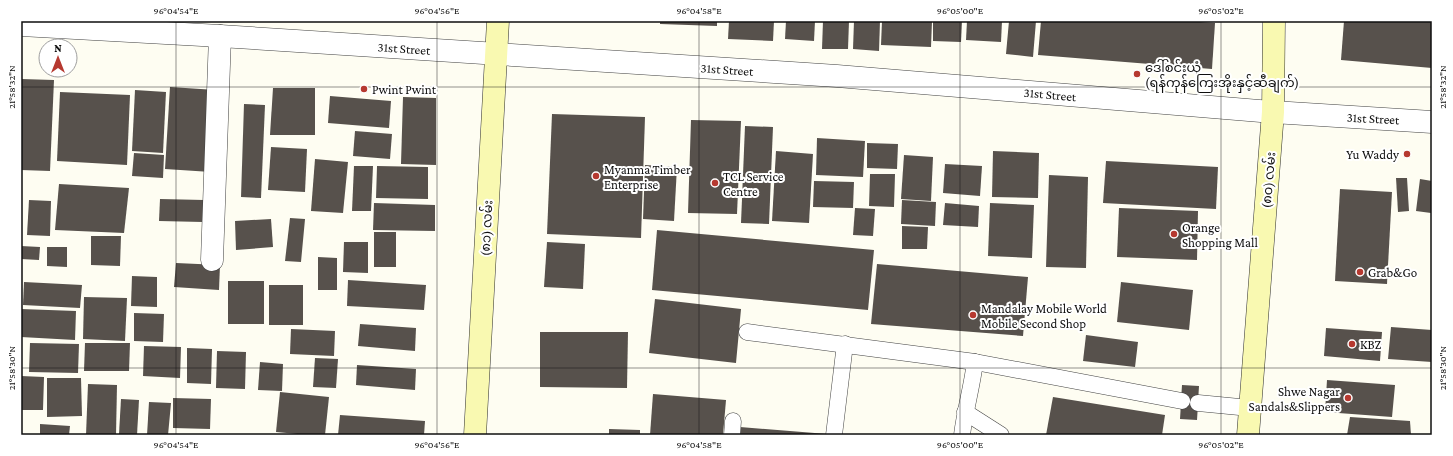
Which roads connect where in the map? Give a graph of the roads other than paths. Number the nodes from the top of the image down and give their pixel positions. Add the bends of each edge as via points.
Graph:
1 (498, 21) edge
2 (1274, 21) edge
3 (21, 25) edge
4 (220, 36) junction
5 (496, 54) junction
6 (1273, 112) junction
7 (1432, 122) edge
8 (212, 260) dead end
9 (747, 332) dead end
10 (846, 344) junction
11 (975, 362) junction
12 (1182, 401) dead end
13 (1198, 403) dead end
14 (1250, 408) junction
15 (965, 412) junction
16 (475, 435) edge
17 (834, 435) edge
18 (962, 435) edge
19 (1001, 435) edge
20 (1248, 435) edge

1 - 5 main road, (၈၁) လမ်း
2 - 6 main road, (၈၀) လမ်း
3 - 4 street, 31st Street
4 - 5 street, 31st Street
4 - 8 street
5 - 6 street, 31st Street via 838,76
5 - 16 main road, (၈၁) လမ်း
6 - 7 street, 31st Street
6 - 14 main road, (၈၀) လမ်း
9 - 10 lane
10 - 11 lane
10 - 17 lane
11 - 12 lane
11 - 15 lane
13 - 14 lane
14 - 20 main road, (၈၀) လမ်း
15 - 18 lane
15 - 19 lane

